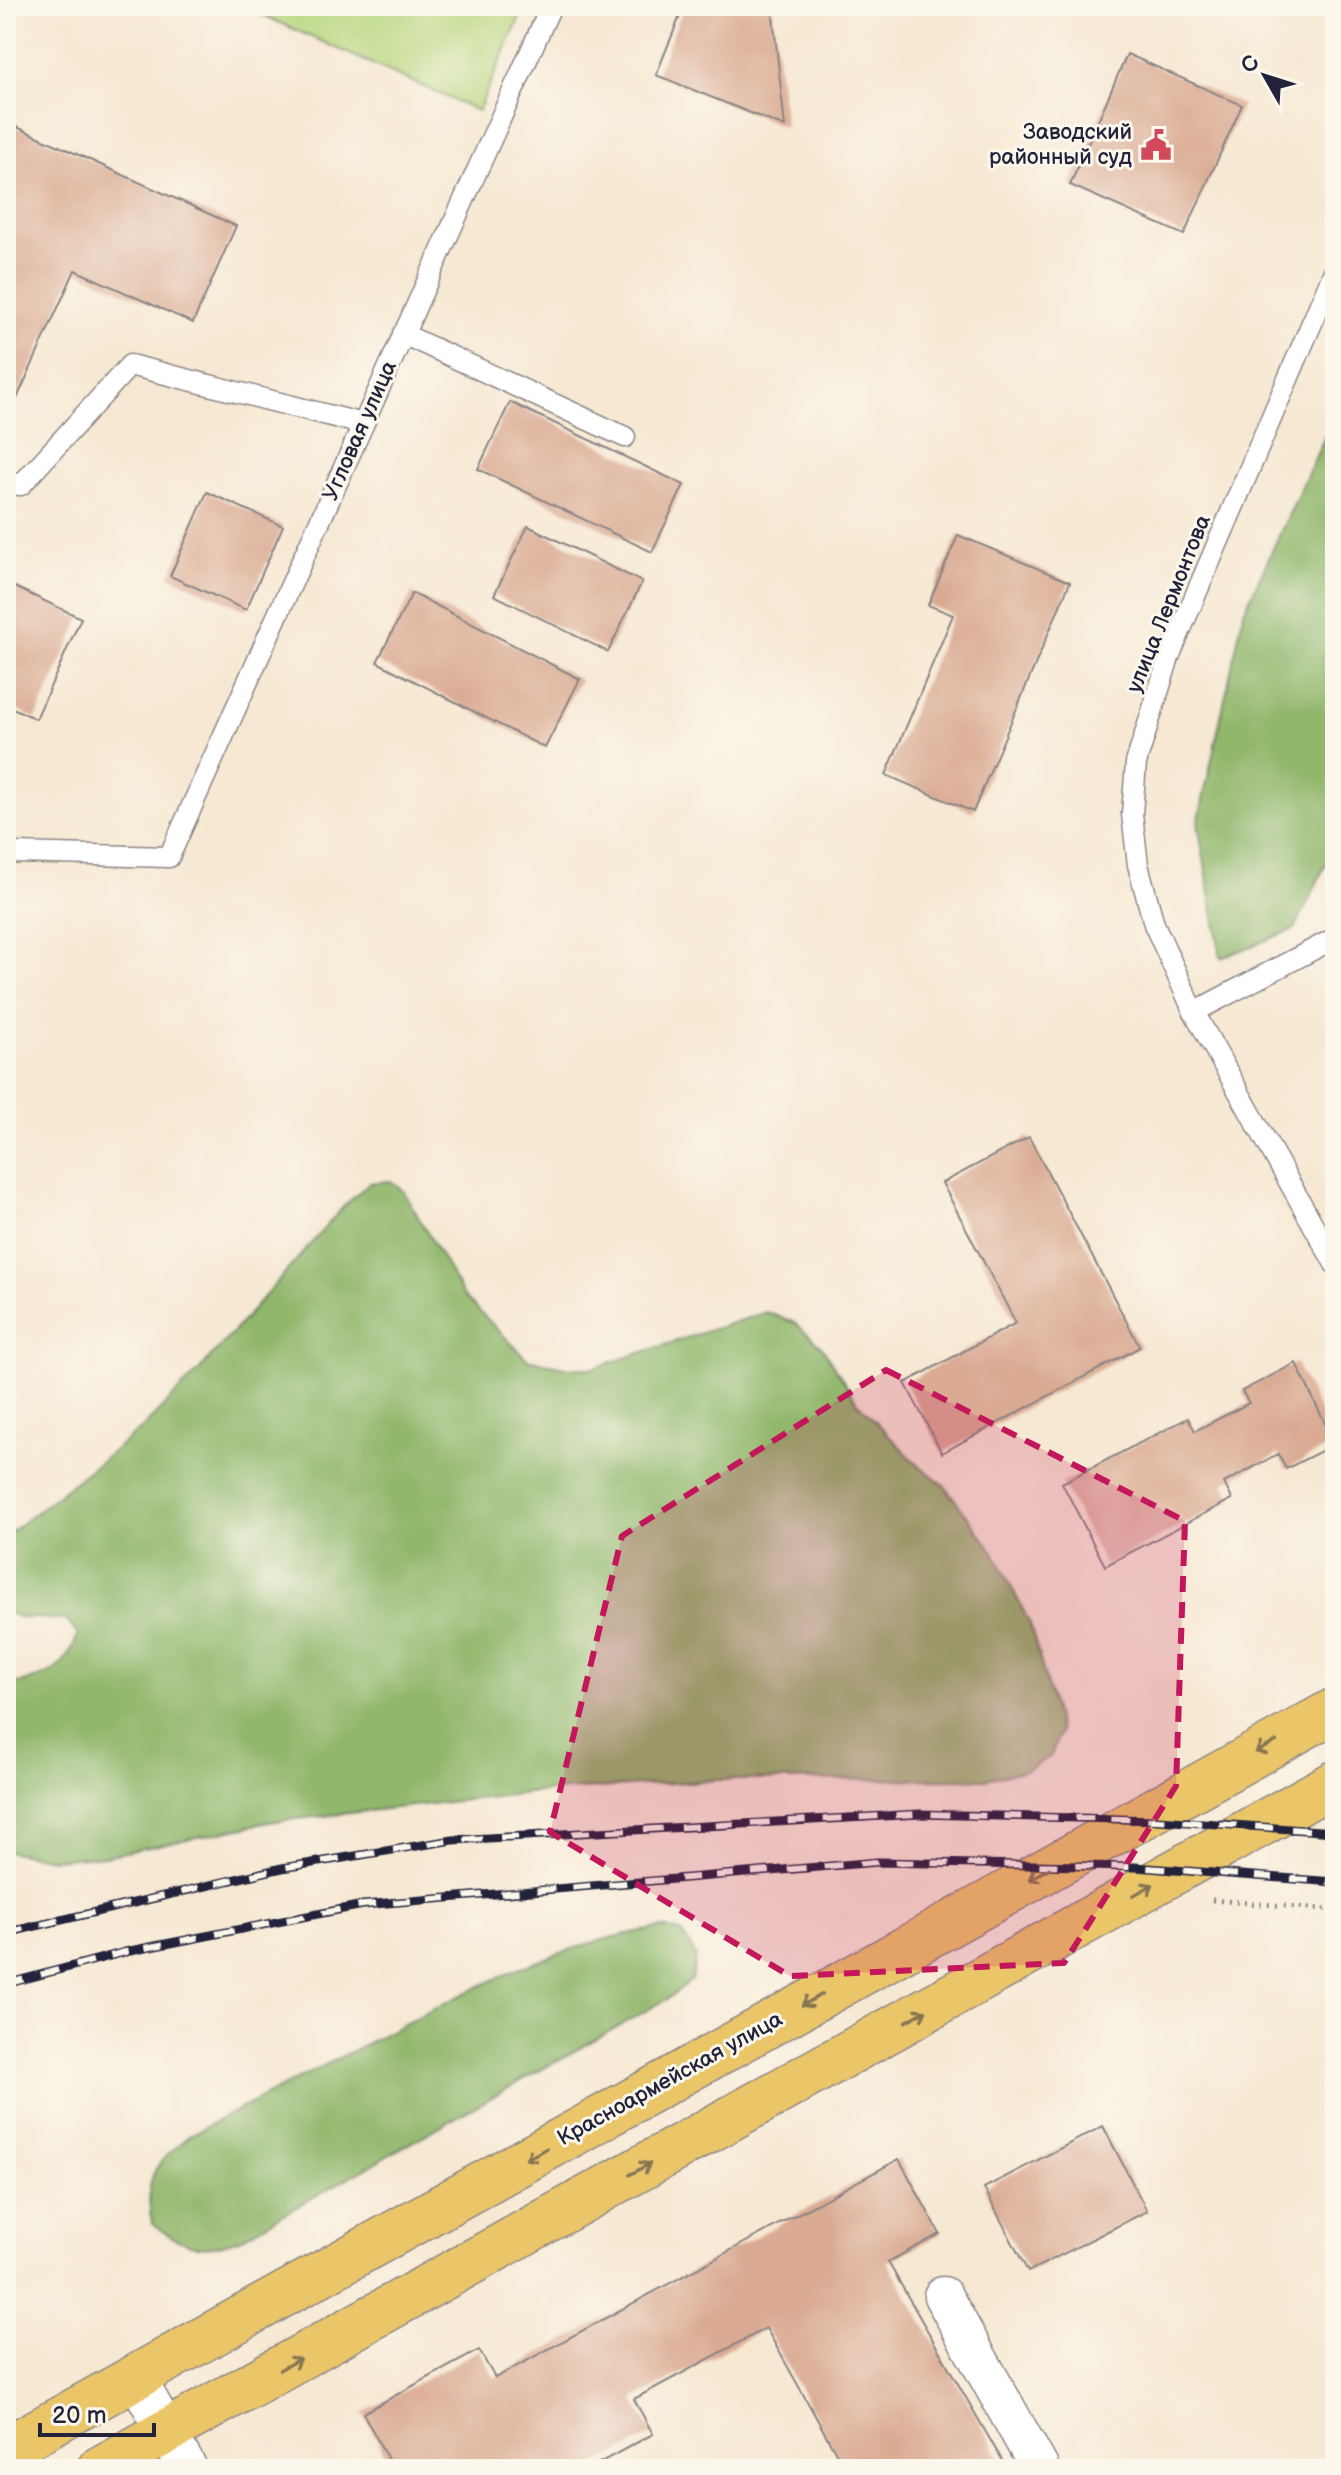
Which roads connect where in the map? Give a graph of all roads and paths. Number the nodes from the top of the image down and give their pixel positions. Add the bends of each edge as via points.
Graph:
1 (551, 6) edge
2 (1335, 269) edge
3 (403, 334) junction
4 (363, 424) junction
5 (625, 437) dead end
6 (6, 484) edge
7 (6, 856) edge
8 (1335, 938) edge
9 (1194, 1012) junction
10 (1335, 1264) edge
11 (1335, 1710) edge
12 (1335, 1783) edge
13 (943, 2296) dead end
14 (136, 2378) junction
15 (6, 2449) edge
16 (177, 2451) edge
17 (99, 2469) edge
18 (1040, 2469) edge

1 - 3 lane, Угловая улица
2 - 9 lane, улица Лермонтова via 1169,657 1136,763 1132,814 1138,865 1154,924
3 - 4 lane, Угловая улица
3 - 5 lane
4 - 6 lane via 130,365 21,485
4 - 7 lane, Угловая улица via 169,857
8 - 9 lane
9 - 10 lane, улица Лермонтова
11 -> 14 main road, Красноармейская улица
16 -> 12 main road
13 - 18 street
14 - 15 main road, Красноармейская улица
14 - 16 street
16 - 17 main road

